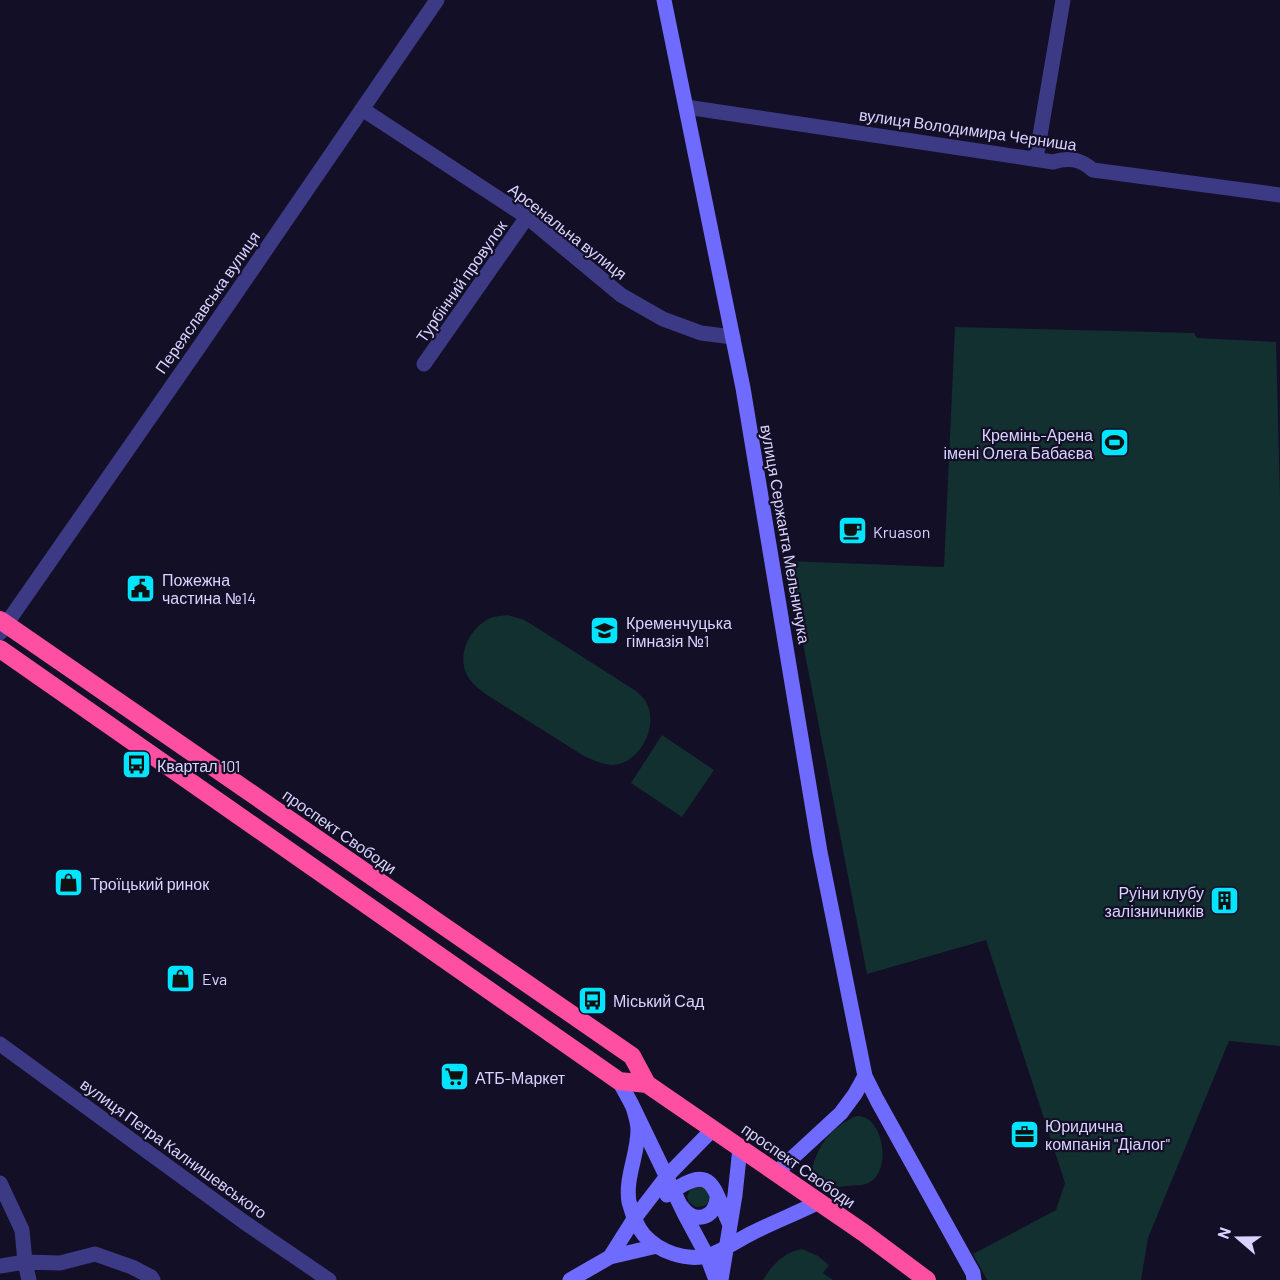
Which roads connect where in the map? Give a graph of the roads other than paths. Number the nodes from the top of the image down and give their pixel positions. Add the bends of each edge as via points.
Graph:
1 (437, 0) edge
2 (664, 0) edge
3 (1063, 0) edge
4 (686, 107) junction
5 (362, 109) junction
6 (1036, 159) junction
7 (1280, 195) edge
8 (526, 217) junction
9 (733, 337) junction
10 (424, 364) dead end
11 (2, 626) edge
12 (0, 650) edge
13 (0, 1044) edge
14 (865, 1076) junction
15 (618, 1081) junction
16 (647, 1084) junction
17 (633, 1107) junction
18 (713, 1129) junction
19 (740, 1148) junction
20 (776, 1173) junction
21 (688, 1182) junction
22 (0, 1183) edge
23 (670, 1183) junction
24 (717, 1198) junction
25 (819, 1202) junction
26 (680, 1205) junction
27 (634, 1219) junction
28 (730, 1226) junction
29 (657, 1246) junction
30 (726, 1246) junction
31 (707, 1256) junction
32 (610, 1257) junction
33 (25, 1262) junction
34 (0, 1266) edge
35 (29, 1280) edge
36 (153, 1280) edge
37 (328, 1280) edge
38 (570, 1280) edge
39 (716, 1280) edge
40 (721, 1280) edge
41 (927, 1280) edge
42 (974, 1280) edge

1 - 5 street, Переяславська вулиця
2 - 4 street, вулиця Сержанта Мельничука
3 - 6 street
4 - 6 street, вулиця Володимира Черниша
4 - 9 street, вулиця Сержанта Мельничука
5 - 8 street, Арсенальна вулиця
5 - 11 street, Переяславська вулиця
6 - 7 street, вулиця Володимира Черниша via 1053,162 1064,158 1093,170
8 - 9 street, Арсенальна вулиця via 621,295 663,319 702,333
8 - 10 street, Турбінний провулок
9 - 14 street, вулиця Сержанта Мельничука via 820,852
11 - 16 highway, проспект Свободи via 632,1056
12 - 15 highway, проспект Свободи
13 - 37 street, вулиця Петра Калнишевського
14 - 20 street via 841,1113
14 - 42 street, вулиця Сержанта Мельничука
15 - 16 highway, проспект Свободи
15 - 17 street
16 - 18 highway, проспект Свободи
17 - 23 street
17 - 27 street via 638,1127 629,1200
18 - 19 highway, проспект Свободи
18 - 23 street
19 - 20 highway, проспект Свободи
19 - 28 street
20 - 25 highway, проспект Свободи
21 - 23 street
21 - 24 street via 709,1182
21 - 26 street via 680,1192
22 - 33 street via 22,1230
23 - 26 street
23 - 27 street
24 - 26 street via 716,1207 702,1217 689,1215
24 - 28 street
25 - 30 street
25 - 41 highway, проспект Свободи
26 - 31 street
27 - 29 street
27 - 32 street
28 - 30 street
29 - 31 street via 686,1257
29 - 32 street
30 - 31 street
30 - 40 street
31 - 39 street
32 - 38 street
33 - 34 street
33 - 35 street
33 - 36 street via 60,1263 95,1254 132,1267

